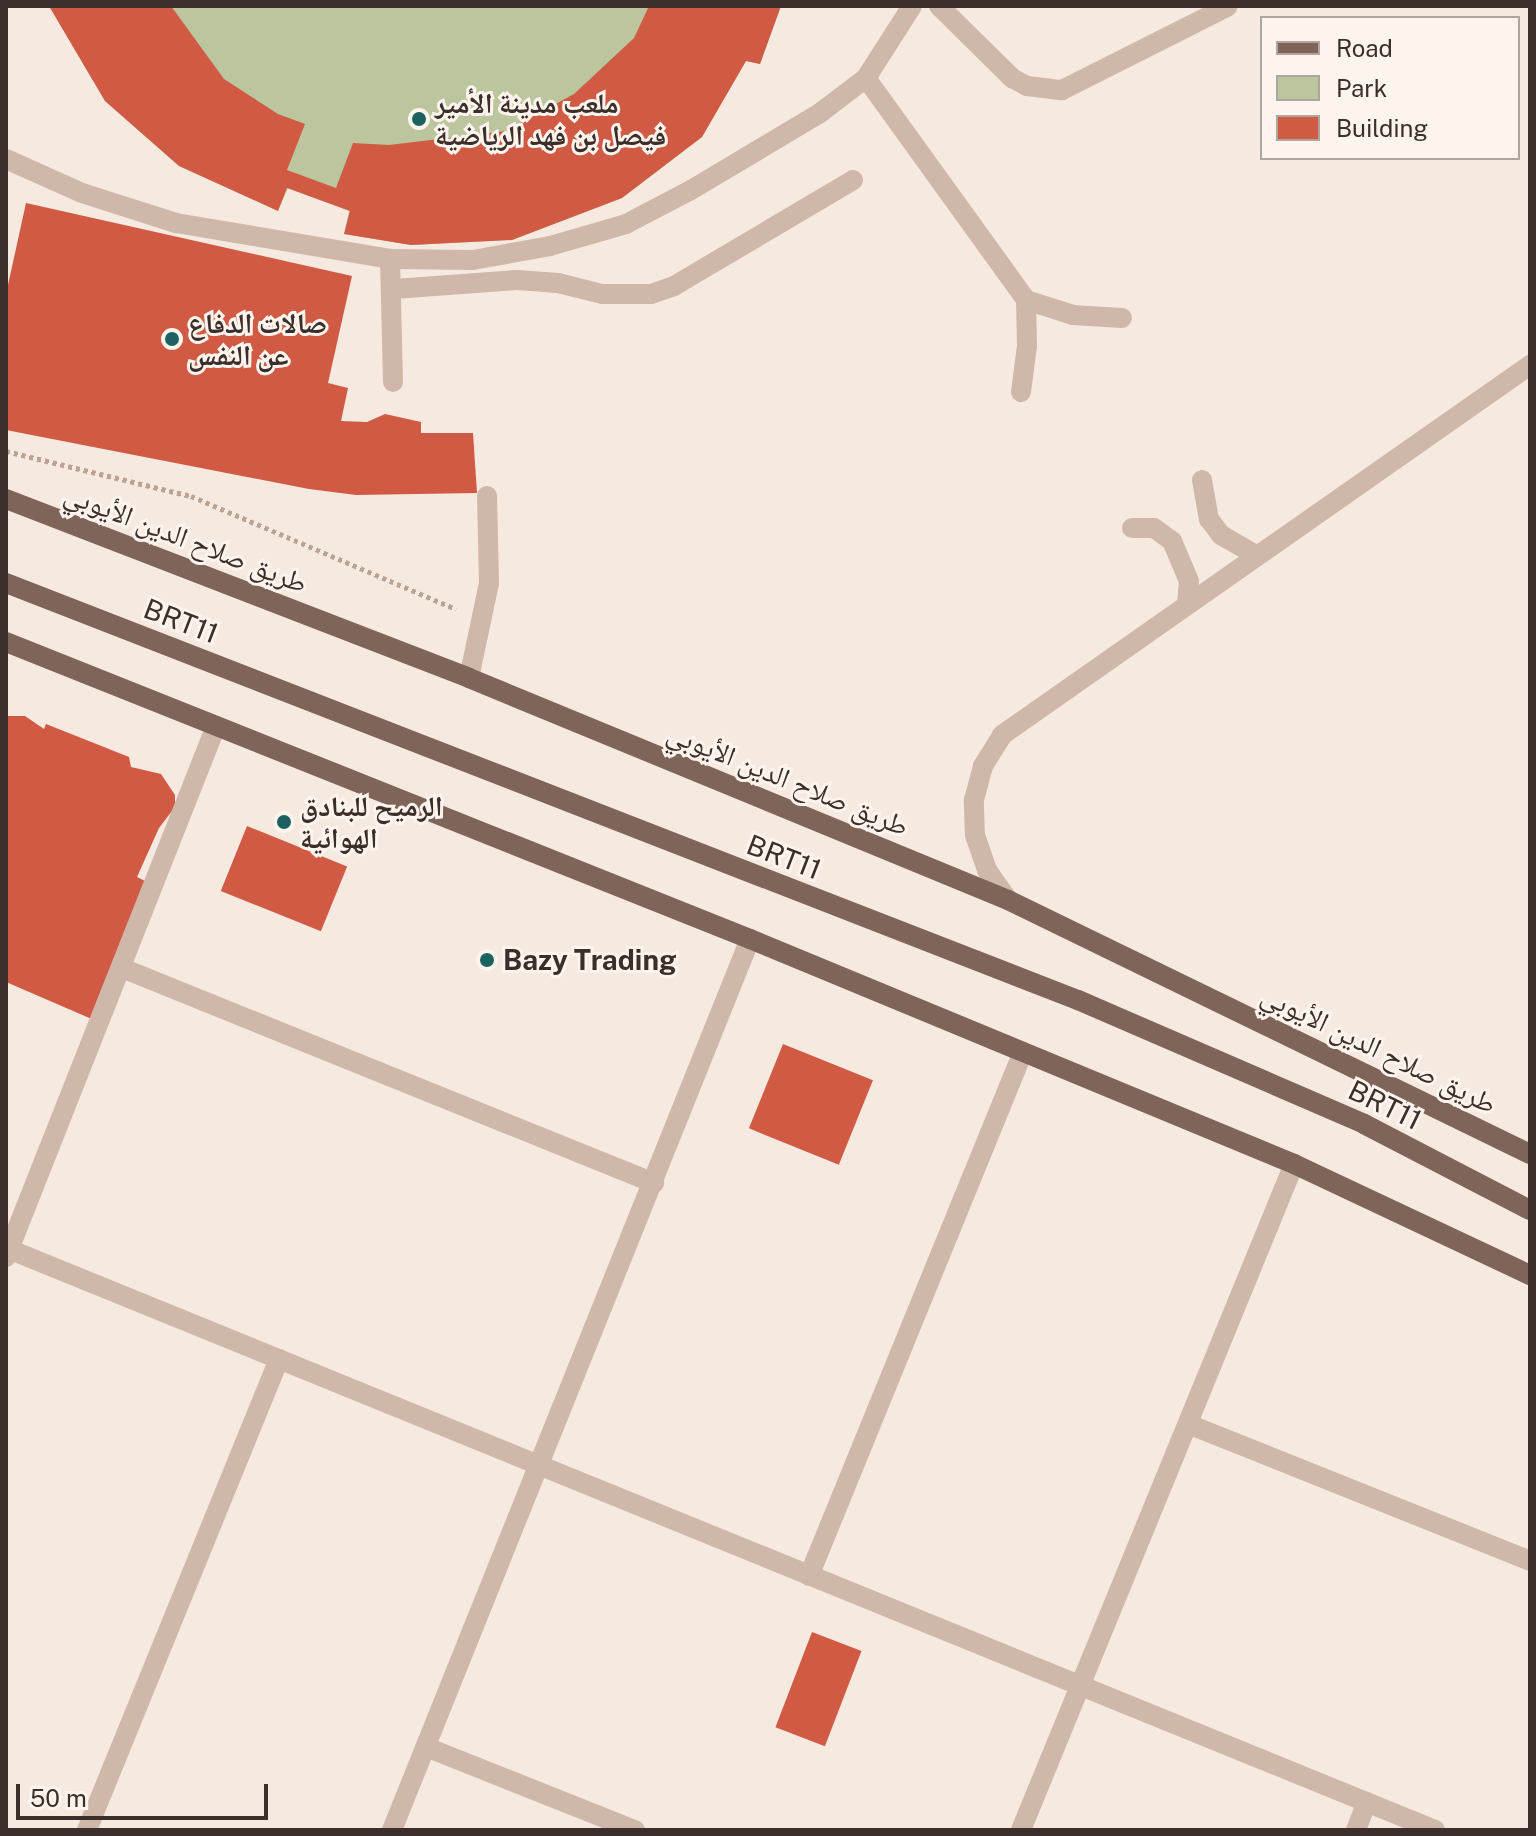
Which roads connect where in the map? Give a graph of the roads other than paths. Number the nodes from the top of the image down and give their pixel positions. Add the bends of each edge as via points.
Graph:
1 (912, 6) edge
2 (939, 6) edge
3 (1227, 7) edge
4 (866, 78) junction
5 (6, 159) edge
6 (853, 180) dead end
7 (390, 259) junction
8 (394, 289) junction
9 (1026, 300) junction
10 (1122, 318) dead end
11 (1530, 365) edge
12 (393, 382) dead end
13 (1021, 392) dead end
14 (1202, 480) dead end
15 (487, 496) dead end
16 (6, 499) edge
17 (1132, 528) dead end
18 (1256, 555) junction
19 (6, 583) edge
20 (1187, 603) junction
21 (6, 642) edge
22 (469, 678) junction
23 (216, 726) junction
24 (1008, 900) junction
25 (750, 939) junction
26 (122, 968) junction
27 (1023, 1052) junction
28 (1530, 1154) edge
29 (1294, 1164) junction
30 (654, 1183) junction
31 (1530, 1210) edge
32 (7, 1251) edge
33 (1530, 1275) edge
34 (279, 1359) junction
35 (1188, 1424) junction
36 (539, 1465) junction
37 (1530, 1561) edge
38 (809, 1576) junction
39 (1080, 1686) junction
40 (426, 1747) junction
41 (1367, 1802) junction
42 (87, 1830) edge
43 (392, 1830) edge
44 (635, 1830) edge
45 (1021, 1830) edge
46 (1356, 1830) edge
47 (1435, 1830) edge

1 - 4 street
2 - 3 street via 1012,78 1044,90 1062,90
4 - 7 street via 758,151 626,224 550,246 473,260
4 - 9 street
5 - 7 street via 82,193 176,223
6 - 8 street via 674,286 651,294 602,294 517,280
7 - 8 street
8 - 12 street
9 - 10 street via 1073,315
9 - 13 street
11 - 18 street
14 - 18 street via 1206,509 1221,535
15 - 22 street via 489,583
16 - 22 main road, طريق صلاح الدين الأيوبي
17 - 20 street via 1154,528 1172,541 1187,570
18 - 20 street
19 - 31 main road, BRT11 via 1078,1000 1364,1124
20 - 24 street via 1030,711 1002,735 983,766 974,800 975,836 987,870
21 - 23 main road
22 - 24 main road, طريق صلاح الدين الأيوبي
23 - 25 main road
23 - 26 street
24 - 28 main road, طريق صلاح الدين الأيوبي
25 - 27 main road
25 - 30 street
26 - 30 street
26 - 32 street
27 - 29 main road
27 - 38 street
29 - 33 main road
29 - 35 street
30 - 36 street
32 - 34 street
34 - 36 street
34 - 42 street
35 - 37 street
35 - 39 street
36 - 38 street
36 - 40 street
38 - 39 street
39 - 41 street
39 - 45 street
40 - 43 street
40 - 44 street
41 - 46 street
41 - 47 street

